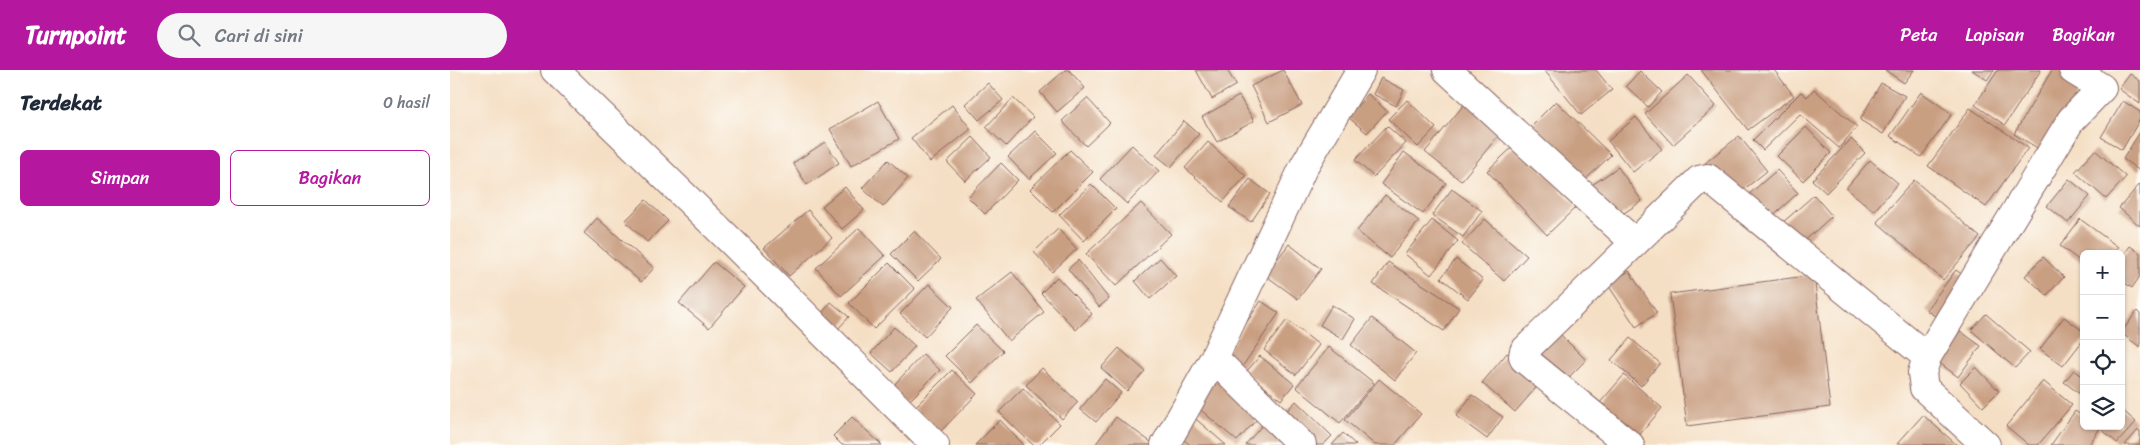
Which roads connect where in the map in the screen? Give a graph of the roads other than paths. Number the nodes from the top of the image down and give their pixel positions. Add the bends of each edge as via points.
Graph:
1 (555, 70) edge
2 (1362, 70) edge
3 (1447, 70) edge
4 (2073, 70) edge
5 (2109, 79) edge
6 (1634, 242) junction
7 (1927, 357) junction
8 (1214, 358) junction
9 (935, 445) edge
10 (1165, 445) edge
11 (1302, 445) edge
12 (1630, 445) edge
13 (1986, 445) edge

1 - 9 street
2 - 8 street via 1304,166
3 - 6 street
4 - 5 street
5 - 7 street via 2071,120
6 - 7 street via 1699,180 1708,178
6 - 12 street via 1524,351 1523,356
7 - 13 street via 1922,373 1924,388
8 - 10 street
8 - 11 street

